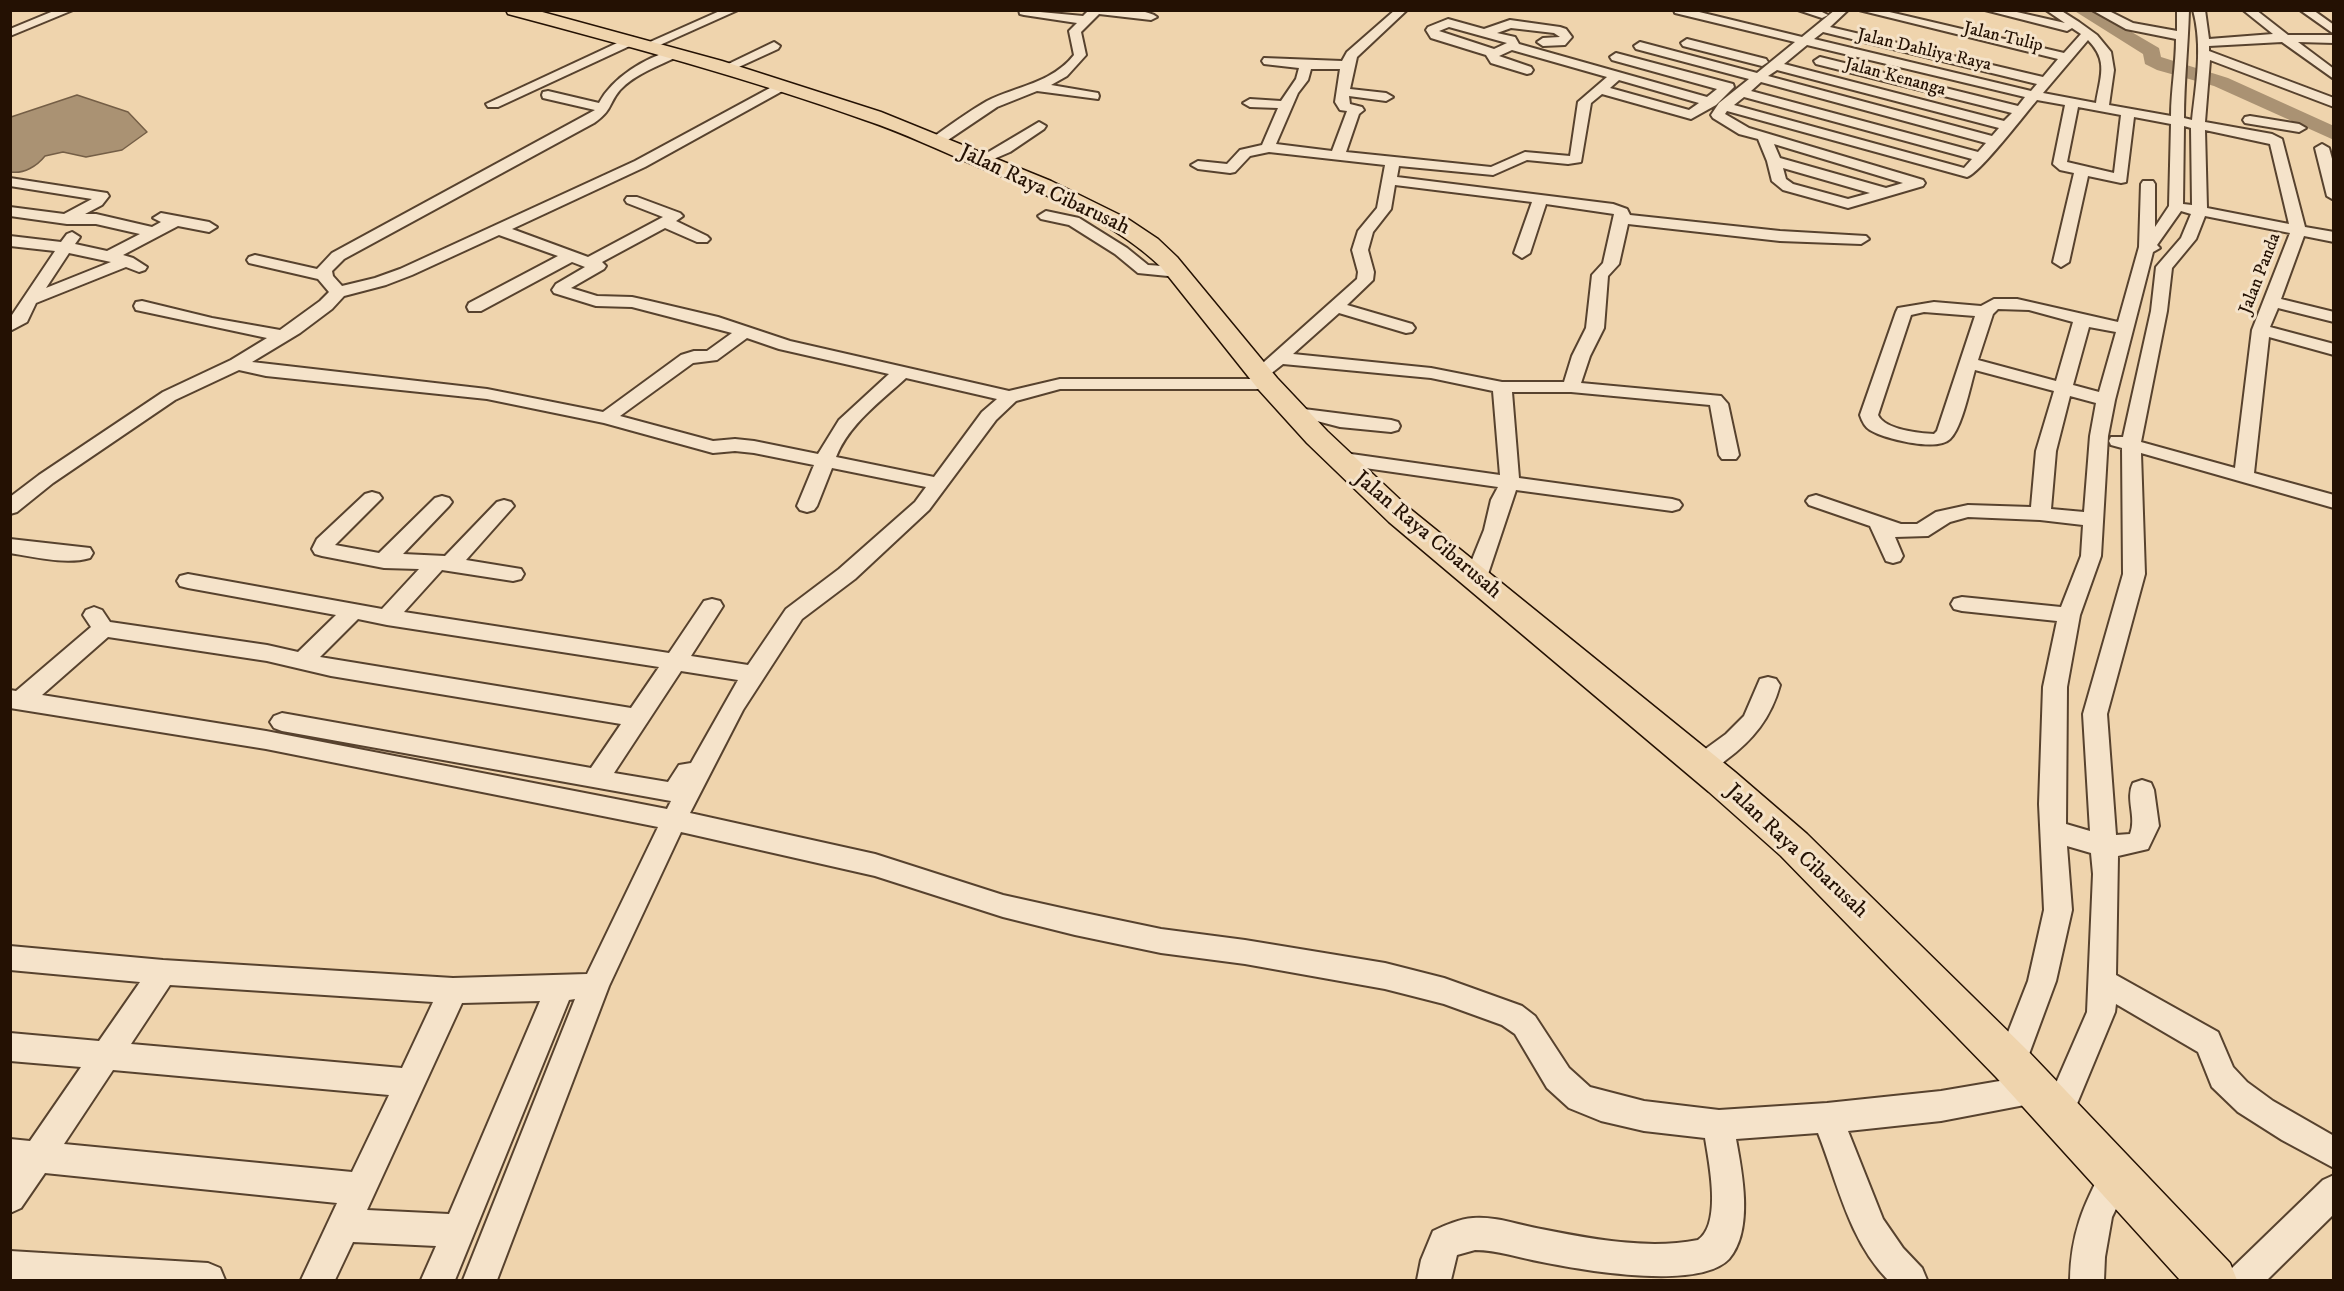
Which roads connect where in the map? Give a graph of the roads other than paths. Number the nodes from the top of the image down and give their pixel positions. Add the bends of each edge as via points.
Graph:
1 (68, 10) edge
2 (514, 10) edge
3 (733, 10) edge
4 (1097, 10) edge
5 (1402, 10) edge
6 (1803, 10) edge
7 (1864, 10) edge
8 (1990, 10) edge
9 (2097, 10) edge
10 (2183, 10) edge
11 (2199, 10) edge
12 (2248, 10) edge
13 (2305, 10) edge
14 (1679, 11) edge
15 (2050, 11) edge
16 (1024, 12) edge
17 (1465, 15) dead end
18 (2122, 16) edge
19 (1151, 17) dead end
20 (1832, 17) edge
21 (1084, 20) junction
22 (1448, 23) junction
23 (2085, 31) junction
24 (2334, 31) edge
25 (10, 33) edge
26 (1486, 33) junction
27 (2182, 36) junction
28 (2282, 38) junction
29 (1798, 39) junction
30 (2334, 39) edge
31 (2251, 40) junction
32 (1543, 42) dead end
33 (1687, 43) dead end
34 (774, 46) dead end
35 (1511, 46) junction
36 (1640, 46) dead end
37 (650, 47) junction
38 (2204, 48) junction
39 (1494, 53) junction
40 (1790, 53) junction
41 (1616, 57) dead end
42 (2068, 58) junction
43 (1269, 62) dead end
44 (2260, 62) junction
45 (1767, 64) junction
46 (1306, 65) junction
47 (1347, 65) junction
48 (726, 68) junction
49 (1527, 70) dead end
50 (2180, 73) junction
51 (2334, 75) edge
52 (1616, 76) junction
53 (1751, 77) junction
54 (2203, 78) junction
55 (2046, 82) junction
56 (781, 86) junction
57 (1038, 87) junction
58 (1727, 88) junction
59 (1599, 89) junction
60 (1345, 92) junction
61 (1741, 92) junction
62 (548, 95) dead end
63 (2310, 95) junction
64 (1094, 96) dead end
65 (2036, 96) junction
66 (2072, 102) junction
67 (1250, 103) dead end
68 (2334, 103) edge
69 (493, 104) dead end
70 (1717, 104) junction
71 (1286, 105) junction
72 (2102, 107) junction
73 (604, 108) junction
74 (1357, 110) junction
75 (2021, 111) junction
76 (2334, 111) edge
77 (2128, 112) junction
78 (2192, 120) junction
79 (1039, 126) dead end
80 (2007, 126) junction
81 (2299, 128) dead end
82 (1763, 136) junction
83 (937, 141) junction
84 (1996, 141) junction
85 (1270, 147) junction
86 (2322, 148) dead end
87 (1338, 154) junction
88 (1982, 157) junction
89 (982, 160) junction
90 (1391, 161) junction
91 (1774, 161) junction
92 (1198, 165) dead end
93 (1493, 171) junction
94 (2082, 171) junction
95 (2121, 179) junction
96 (1389, 180) junction
97 (10, 182) edge
98 (2148, 184) junction
99 (1491, 193) junction
100 (1888, 193) junction
101 (2334, 196) edge
102 (2177, 198) junction
103 (1540, 199) junction
104 (632, 200) dead end
105 (10, 211) edge
106 (2200, 211) junction
107 (1046, 216) dead end
108 (67, 219) junction
109 (85, 219) junction
110 (1622, 219) junction
111 (665, 222) junction
112 (155, 225) junction
113 (209, 227) dead end
114 (498, 230) junction
115 (2298, 231) junction
116 (2334, 237) edge
117 (702, 238) dead end
118 (1861, 239) dead end
119 (11, 242) edge
120 (2147, 246) junction
121 (64, 247) junction
122 (1522, 253) dead end
123 (572, 255) junction
124 (109, 256) junction
125 (2174, 256) junction
126 (255, 260) dead end
127 (590, 262) junction
128 (2061, 262) dead end
129 (1178, 272) junction
130 (324, 275) junction
131 (338, 292) junction
132 (29, 300) junction
133 (2271, 301) junction
134 (142, 306) dead end
135 (475, 307) dead end
136 (1336, 307) junction
137 (1985, 312) junction
138 (2334, 316) edge
139 (2085, 320) junction
140 (10, 326) edge
141 (1406, 328) dead end
142 (2124, 328) junction
143 (2261, 330) junction
144 (745, 332) junction
145 (282, 336) junction
146 (2334, 350) edge
147 (1967, 362) junction
148 (237, 364) junction
149 (902, 372) junction
150 (1269, 372) junction
151 (1502, 387) junction
152 (1571, 387) junction
153 (2064, 389) junction
154 (1010, 397) junction
155 (2106, 400) junction
156 (1296, 414) junction
157 (606, 418) junction
158 (1391, 426) dead end
159 (2099, 436) junction
160 (2131, 444) junction
161 (1730, 455) dead end
162 (1337, 458) junction
163 (823, 461) junction
164 (2244, 477) junction
165 (1510, 483) junction
166 (940, 484) junction
167 (372, 498) dead end
168 (1816, 501) dead end
169 (441, 502) dead end
170 (2334, 502) edge
171 (1672, 505) dead end
172 (504, 506) dead end
173 (807, 506) dead end
174 (10, 508) edge
175 (2040, 514) junction
176 (2093, 520) junction
177 (1879, 522) junction
178 (10, 546) edge
179 (83, 553) dead end
180 (1893, 556) dead end
181 (384, 561) junction
182 (444, 563) junction
183 (513, 574) dead end
184 (1476, 577) junction
185 (188, 580) dead end
186 (1962, 604) dead end
187 (712, 606) dead end
188 (352, 610) junction
189 (779, 615) dead end
190 (2069, 615) junction
191 (387, 617) junction
192 (303, 661) junction
193 (674, 662) junction
194 (749, 674) junction
195 (1768, 685) dead end
196 (16, 699) edge
197 (637, 718) junction
198 (282, 722) dead end
199 (1702, 765) junction
200 (597, 779) junction
201 (2142, 790) dead end
202 (673, 822) junction
203 (2054, 831) junction
204 (2104, 845) junction
205 (10, 958) edge
206 (162, 972) junction
207 (2102, 981) junction
208 (595, 986) junction
209 (560, 988) junction
210 (453, 991) junction
211 (10, 1047) edge
212 (106, 1056) junction
213 (2011, 1063) junction
214 (410, 1083) junction
215 (2035, 1089) junction
216 (2058, 1113) junction
217 (1827, 1118) junction
218 (1719, 1125) junction
219 (2334, 1153) edge
220 (24, 1156) edge
221 (2116, 1176) junction
222 (359, 1189) junction
223 (2334, 1191) edge
224 (10, 1197) edge
225 (343, 1225) junction
226 (458, 1231) junction
227 (10, 1268) edge
228 (208, 1281) edge
229 (318, 1281) edge
230 (438, 1281) edge
231 (480, 1281) edge
232 (1434, 1281) edge
233 (1910, 1281) edge
234 (2087, 1281) edge
235 (2213, 1281) edge
236 (2244, 1281) edge

1 - 25 street
2 - 37 main road, Jalan Raya Cibarusah
3 - 37 street
4 - 19 street
4 - 21 street
5 - 47 street via 1351,55
6 - 20 street
7 - 42 street
8 - 23 street
9 - 18 street
10 - 27 street
11 - 38 street
12 - 28 street
13 - 24 street
14 - 29 street, Jalan Dahliya Raya
15 - 23 street
16 - 21 street
17 - 22 street
18 - 27 street via 2137,28
20 - 29 street
20 - 55 street
21 - 57 street via 1075,31 1079,57
22 - 26 street
22 - 39 street via 1432,32
23 - 42 street via 2073,44
23 - 72 street via 2108,59
26 - 32 street via 1510,24 1556,30 1566,37 1562,42
26 - 35 street via 1514,42
27 - 50 street
28 - 30 street
28 - 31 street
28 - 51 street
29 - 40 street
29 - 45 street
29 - 65 street, Jalan Dahliya Raya
31 - 38 street
31 - 44 street
33 - 45 street, Jalan Kenanga
34 - 48 street
35 - 39 street
35 - 52 street
36 - 53 street
37 - 48 main road, Jalan Raya Cibarusah
37 - 69 street
37 - 73 street via 612,91
38 - 44 street
38 - 54 street
39 - 49 street via 1495,60
40 - 45 street
40 - 75 street
41 - 58 street
42 - 55 street via 2052,68
43 - 46 street
44 - 63 street
45 - 53 street
45 - 80 street, Jalan Kenanga
46 - 47 street
46 - 71 street via 1302,80
47 - 60 street
48 - 56 main road, Jalan Raya Cibarusah
50 - 54 street
50 - 78 street
52 - 59 street
52 - 70 street
53 - 58 street
53 - 61 street
53 - 84 street
54 - 78 street
55 - 65 street
56 - 83 main road, Jalan Raya Cibarusah
56 - 114 street via 640,164
57 - 64 street
57 - 83 street via 994,103
58 - 70 street
59 - 70 street via 1691,115
59 - 93 street via 1584,105 1575,159 1525,156
60 - 74 street via 1342,105
60 - 74 street via 1379,96
61 - 70 street
61 - 88 street
62 - 73 street
63 - 68 street
63 - 76 street
65 - 66 street, Jalan Dahliya Raya
65 - 75 street
66 - 72 street, Jalan Dahliya Raya
66 - 94 street via 2060,164
67 - 71 street
70 - 82 street via 1722,119
70 - 88 street via 1967,173
71 - 85 street
72 - 77 street, Jalan Dahliya Raya
73 - 130 street via 589,120 347,251 332,260
74 - 87 street
75 - 80 street
77 - 78 street, Jalan Dahliya Raya
77 - 95 street
78 - 81 street
78 - 102 street
78 - 106 street
78 - 115 street via 2261,134 2277,142
79 - 89 street
80 - 84 street
82 - 91 street
82 - 100 street via 1918,183
83 - 89 main road, Jalan Raya Cibarusah
84 - 88 street
85 - 87 street
85 - 92 street via 1246,152 1230,169
86 - 101 street
87 - 90 street
89 - 129 main road, Jalan Raya Cibarusah via 1120,224 1150,244
90 - 93 street
90 - 96 street
91 - 100 street
91 - 100 street via 1782,184 1848,204
93 - 99 street
94 - 95 street, Jalan Panda
94 - 128 street
95 - 98 street, Jalan Panda
96 - 99 street
96 - 136 street via 1384,209 1363,236 1360,254 1365,280
97 - 108 street via 102,196
98 - 102 street, Jalan Panda
98 - 120 street
99 - 103 street
102 - 106 street, Jalan Panda
102 - 120 street via 2157,236
103 - 110 street via 1613,208 1622,212
103 - 122 street
104 - 111 street via 675,216
105 - 108 street
106 - 115 street, Jalan Panda
106 - 125 street via 2188,239
107 - 129 street via 1074,221 1144,270
108 - 109 street
109 - 112 street
109 - 121 street
110 - 118 street via 1780,236
110 - 152 street via 1611,264 1600,275 1595,328
111 - 117 street
111 - 127 street
112 - 113 street via 175,221
112 - 124 street
114 - 123 street
114 - 131 street via 380,282
115 - 116 street, Jalan Panda
115 - 133 street, Jalan Panda
119 - 121 street
120 - 125 street
120 - 142 street
121 - 124 street
121 - 132 street
123 - 127 street
123 - 135 street
124 - 132 street via 133,264
125 - 160 street via 2164,267 2159,311
126 - 130 street
127 - 144 street via 598,266 560,291 596,301 632,302
129 - 150 main road, Jalan Raya Cibarusah
130 - 131 street
131 - 145 street
132 - 140 street via 21,318
133 - 138 street
133 - 143 street, Jalan Panda
134 - 145 street
136 - 141 street
136 - 150 street
137 - 139 street via 1994,304 2016,303
137 - 147 street
137 - 147 street via 1948,307 1921,307 1904,312 1870,420 1885,430 1941,438 1946,433
139 - 142 street
139 - 153 street
142 - 155 street
143 - 146 street
143 - 164 street, Jalan Panda
144 - 149 street
144 - 157 street via 711,356 687,359
145 - 148 street
147 - 153 street
148 - 157 street via 266,371 487,394
148 - 174 street via 169,396
149 - 154 street
149 - 163 street via 846,424
150 - 151 street via 1431,373
150 - 154 street via 1060,384
150 - 156 main road, Jalan Raya Cibarusah
151 - 152 street
151 - 165 street
152 - 161 street via 1712,398 1719,404
153 - 155 street
153 - 175 street via 2046,451
154 - 166 street via 988,416
155 - 159 street
156 - 158 street
156 - 162 main road, Jalan Raya Cibarusah
157 - 163 street via 713,447 747,446
159 - 160 street
159 - 176 street
160 - 164 street
160 - 204 street via 2134,574 2095,714
162 - 165 street
162 - 184 main road, Jalan Raya Cibarusah
163 - 166 street
163 - 173 street
164 - 170 street
165 - 171 street
165 - 184 street
166 - 194 street via 922,506 856,566 794,614
167 - 181 street via 322,549
168 - 177 street
169 - 181 street
172 - 182 street
175 - 176 street
175 - 177 street via 1968,511 1943,517 1917,532 1898,531
176 - 190 street via 2091,556
177 - 180 street
178 - 179 street
181 - 182 street
182 - 183 street
182 - 191 street
184 - 199 main road, Jalan Raya Cibarusah
185 - 188 street
186 - 190 street
187 - 193 street
188 - 191 street
188 - 192 street
189 - 194 street
190 - 203 street via 2055,687
191 - 193 street
192 - 196 street via 98,622
192 - 197 street
193 - 194 street
193 - 197 street
194 - 200 street via 678,790 668,792
194 - 202 street
195 - 199 street via 1761,711 1753,721
196 - 202 street via 266,740
197 - 200 street
198 - 200 street
199 - 213 main road, Jalan Raya Cibarusah via 1794,845
201 - 204 street via 2146,826 2139,842 2125,847
202 - 208 street
202 - 218 street via 865,862 1003,906 1076,923 1161,941 1374,974 1444,991 1512,1015 1525,1025 1558,1078 1580,1098 1644,1116
203 - 204 street
203 - 213 street via 2058,910 2042,981
204 - 207 street
205 - 206 street
206 - 210 street
206 - 212 street
207 - 216 street via 2102,1012
207 - 219 street via 2208,1042 2215,1051 2216,1067 2238,1094
208 - 209 street
208 - 231 street
209 - 210 street
209 - 226 street
210 - 214 street
211 - 212 street
212 - 214 street
212 - 220 street
213 - 215 main road, Jalan Raya Cibarusah
214 - 222 street
215 - 216 main road, Jalan Raya Cibarusah
215 - 217 street via 1950,1105
216 - 221 main road, Jalan Raya Cibarusah
217 - 218 street
217 - 233 street via 1871,1232
218 - 232 street via 1728,1198 1726,1223 1717,1247 1706,1257 1601,1257 1482,1234 1460,1235 1444,1243
220 - 222 street
220 - 224 street
221 - 234 street via 2096,1214
221 - 235 main road, Jalan Raya Cibarusah
222 - 225 street
223 - 236 street
225 - 226 street
225 - 229 street
226 - 230 street
227 - 228 street

